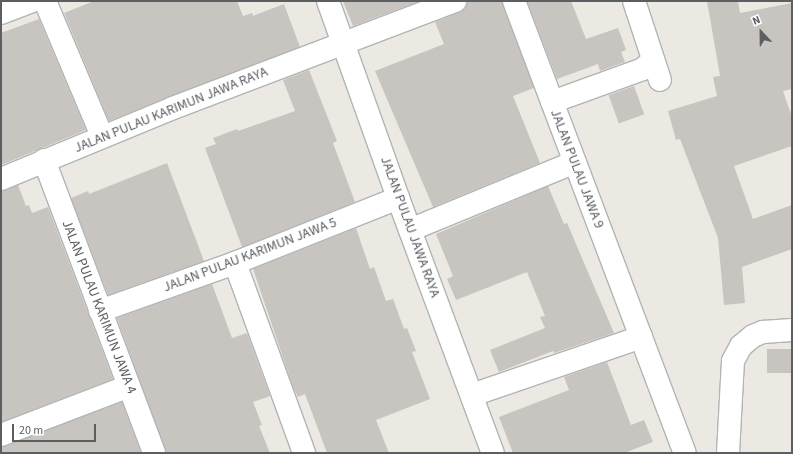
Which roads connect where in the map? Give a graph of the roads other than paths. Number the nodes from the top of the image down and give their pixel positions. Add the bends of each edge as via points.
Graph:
1 (32, 1) edge
2 (45, 1) edge
3 (328, 1) edge
4 (455, 1) edge
5 (514, 1) edge
6 (634, 1) edge
7 (1, 13) edge
8 (342, 43) junction
9 (552, 102) junction
10 (102, 136) junction
11 (44, 160) junction
12 (575, 162) junction
13 (1, 179) edge
14 (398, 198) junction
15 (410, 230) junction
16 (235, 263) junction
17 (100, 311) junction
18 (792, 330) edge
19 (641, 337) junction
20 (129, 386) junction
21 (472, 395) junction
22 (1, 435) edge
23 (154, 453) edge
24 (304, 453) edge
25 (493, 453) edge
26 (685, 453) edge
27 (728, 453) edge

1 - 7 street
2 - 10 street
3 - 8 street, JALAN PULAU JAWA RAYA
4 - 8 street, JALAN PULAU KARIMUN JAWA RAYA
5 - 9 street, JALAN PULAU JAWA 9
6 - 9 street via 656,70 643,69
8 - 10 street, JALAN PULAU KARIMUN JAWA RAYA
8 - 14 street, JALAN PULAU JAWA RAYA
9 - 12 street, JALAN PULAU JAWA 9
10 - 11 street, JALAN PULAU KARIMUN JAWA RAYA
11 - 13 street, JALAN PULAU KARIMUN JAWA RAYA
11 - 17 street, JALAN PULAU KARIMUN JAWA 4
12 - 15 street
12 - 19 street, JALAN PULAU JAWA 9
14 - 15 street, JALAN PULAU JAWA RAYA
14 - 16 street, JALAN PULAU KARIMUN JAWA 5
15 - 21 street, JALAN PULAU JAWA RAYA
16 - 17 street, JALAN PULAU KARIMUN JAWA 5
16 - 24 street
17 - 20 street, JALAN PULAU KARIMUN JAWA 4
18 - 27 street via 762,332 741,346 733,362
19 - 21 street
19 - 26 street, JALAN PULAU JAWA 9
20 - 22 street
20 - 23 street, JALAN PULAU KARIMUN JAWA 4
21 - 25 street, JALAN PULAU JAWA RAYA

